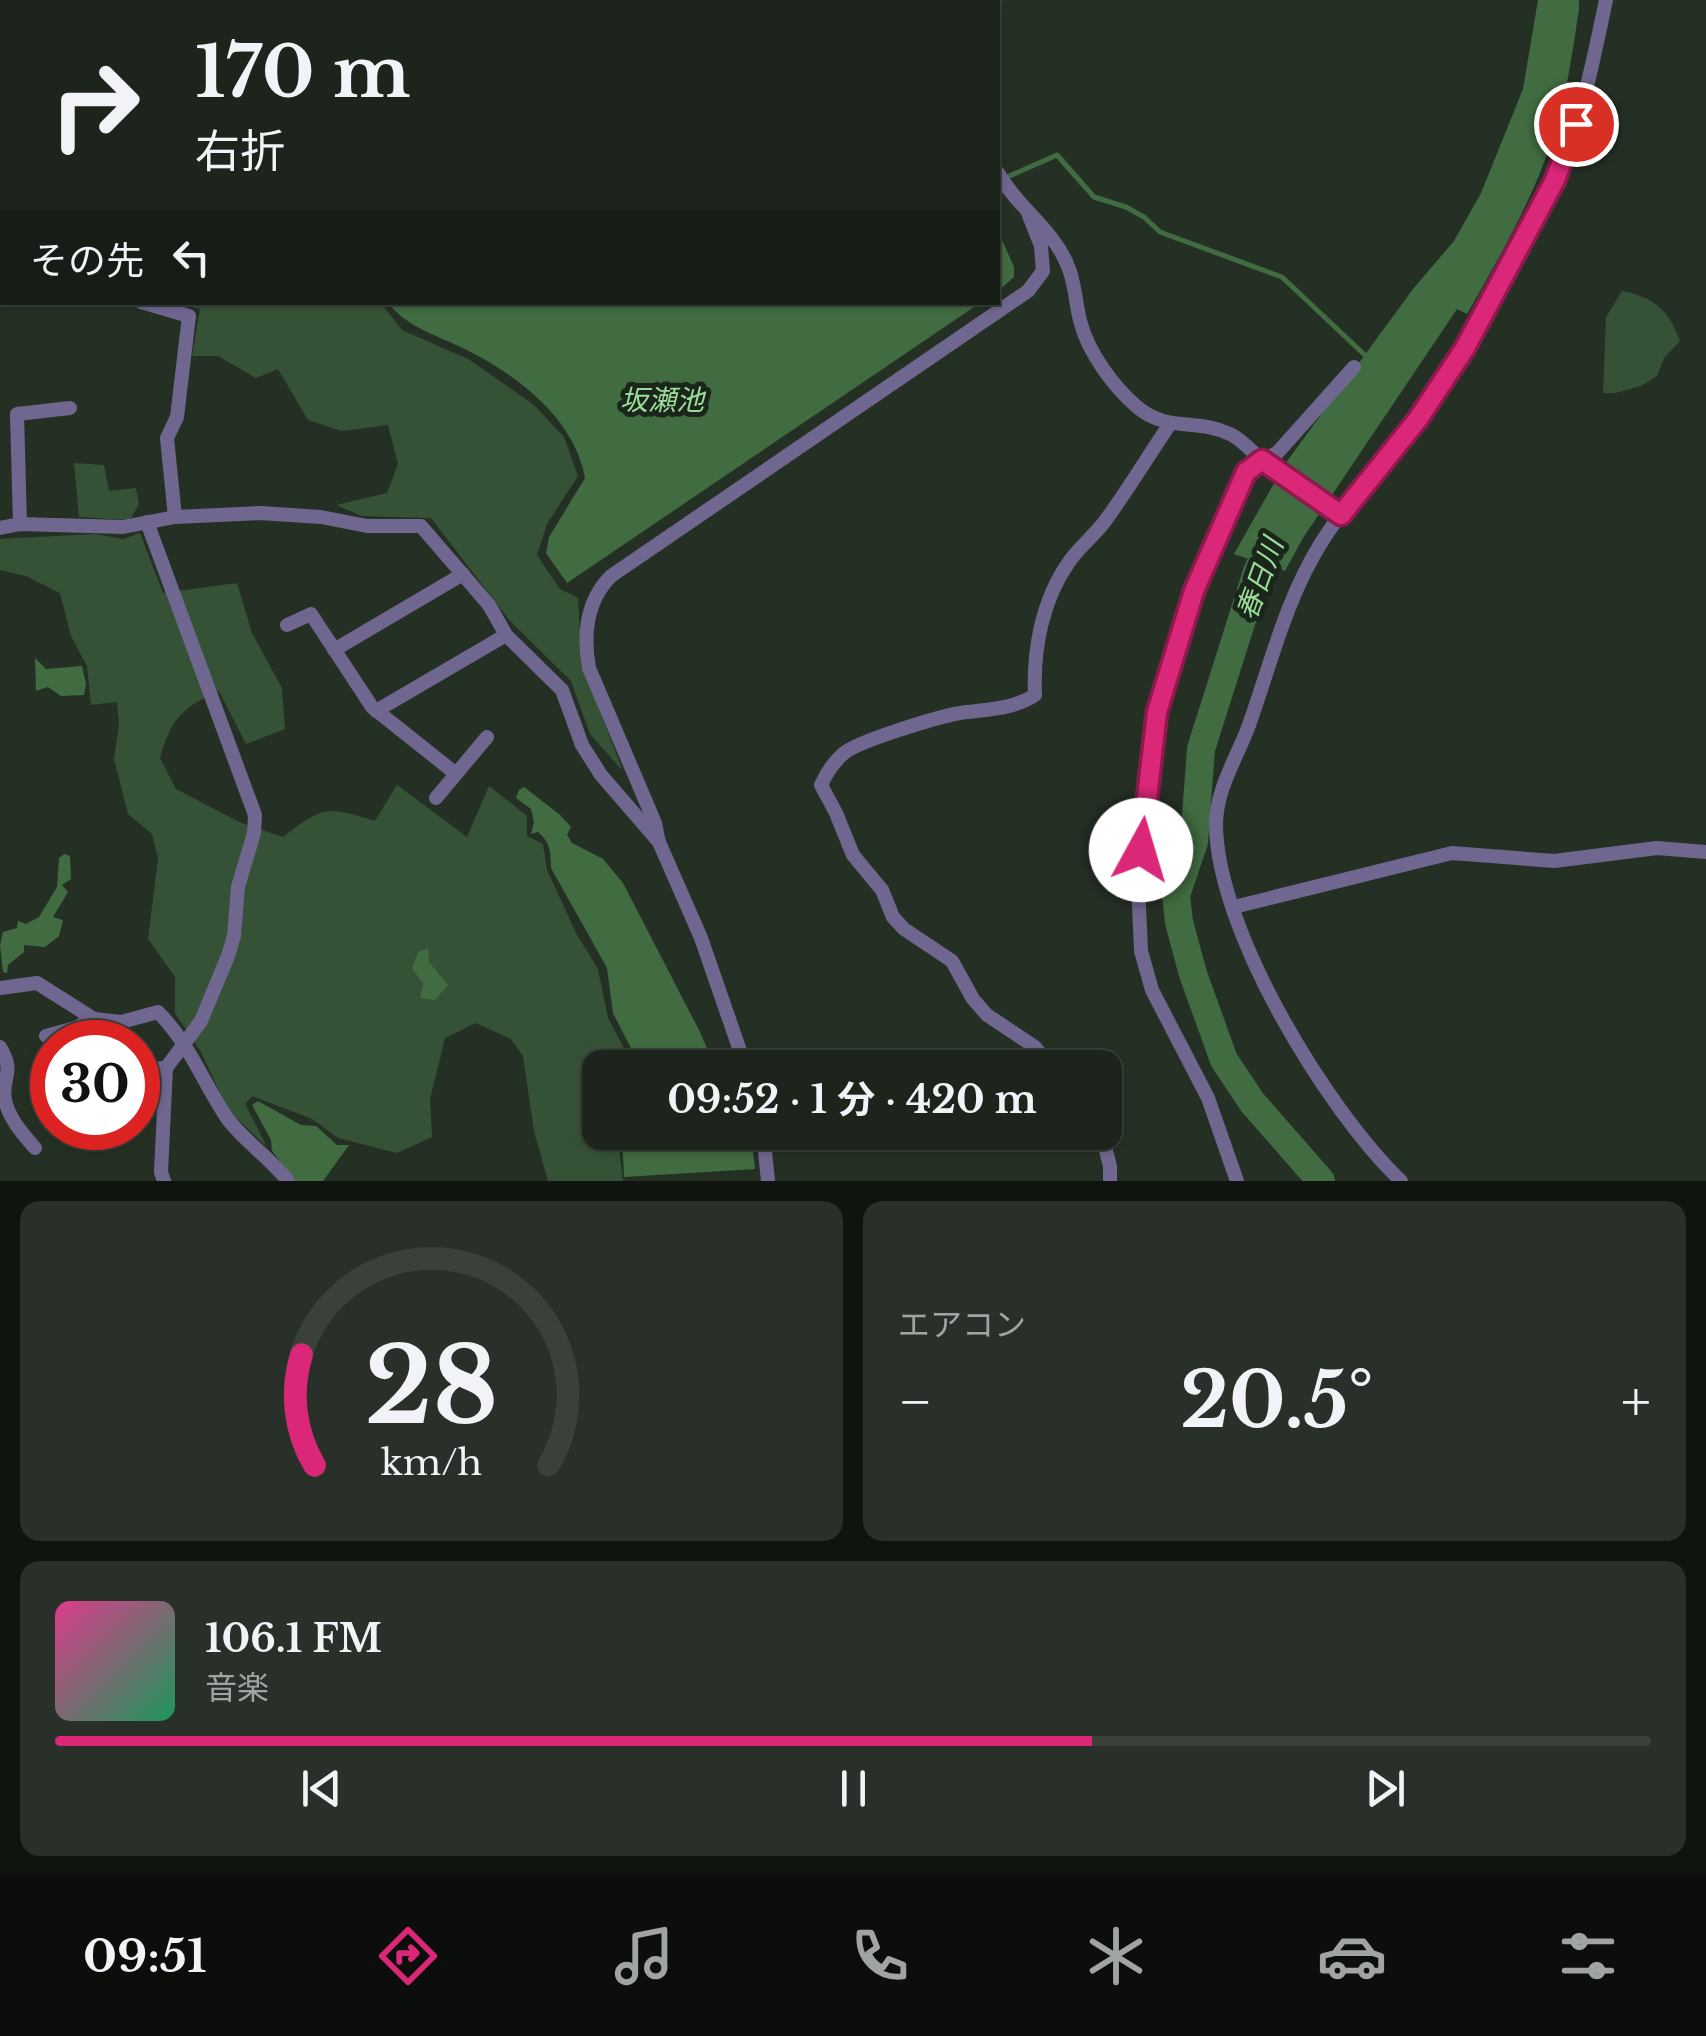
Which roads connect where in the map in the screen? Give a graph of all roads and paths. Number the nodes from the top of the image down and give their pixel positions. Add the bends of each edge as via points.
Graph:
1 (1606, 0) edge
2 (1000, 177) edge
3 (1028, 212) junction
4 (151, 305) edge
5 (1354, 367) dead end
6 (70, 408) dead end
7 (1170, 424) junction
8 (1264, 462) junction
9 (1339, 514) junction
10 (176, 516) junction
11 (147, 522) junction
12 (20, 524) junction
13 (0, 528) edge
14 (463, 574) junction
15 (287, 625) dead end
16 (506, 636) junction
17 (334, 650) junction
18 (376, 711) junction
19 (487, 737) dead end
20 (456, 773) junction
21 (436, 798) dead end
22 (659, 842) junction
23 (1706, 852) edge
24 (1234, 907) junction
25 (0, 988) edge
26 (94, 1019) joint
27 (185, 1043) junction
28 (0, 1047) edge
29 (740, 1050) edge
30 (1036, 1050) edge
31 (160, 1068) edge
32 (166, 1068) junction
33 (30, 1142) edge
34 (765, 1150) edge
35 (1106, 1150) edge
36 (1391, 1178) edge
37 (164, 1181) edge
38 (288, 1181) edge
39 (768, 1181) edge
40 (1110, 1181) edge
41 (1237, 1181) edge

1 - 9 street via 1567,153 1537,216 1442,384
2 - 3 street
3 - 7 street via 1068,264 1092,350 1120,390
3 - 22 street via 1043,271 1028,291 611,576 596,594 584,641 589,668
4 - 10 street via 189,316 177,417 167,438
5 - 8 street
6 - 12 street via 17,414
7 - 8 street via 1232,435
7 - 30 street via 1051,592 1033,669 1034,696 868,740 844,752 821,786 852,855 882,890 893,917 952,961 987,1015
8 - 9 street
8 - 41 street via 1246,472 1218,531 1157,712 1138,883 1140,951 1152,990 1194,1064
9 - 24 street via 1291,600 1218,802 1219,851
10 - 11 street
10 - 14 street via 260,513 421,526
11 - 12 street
11 - 27 street via 256,815 228,956
12 - 13 street
14 - 16 street
14 - 17 street
15 - 17 street via 310,614
16 - 18 street
16 - 22 street via 562,690 601,775
17 - 18 street
18 - 20 street
19 - 20 street
20 - 21 street
22 - 29 street via 702,938
23 - 24 street via 1657,848 1554,861 1452,853
24 - 36 street via 1260,979
25 - 26 street via 37,984
26 - 27 street via 121,1022 158,1012
27 - 32 street
27 - 38 street via 231,1123
28 - 33 street via 10,1067 4,1098
31 - 32 street
32 - 37 street
34 - 39 street
35 - 40 street

